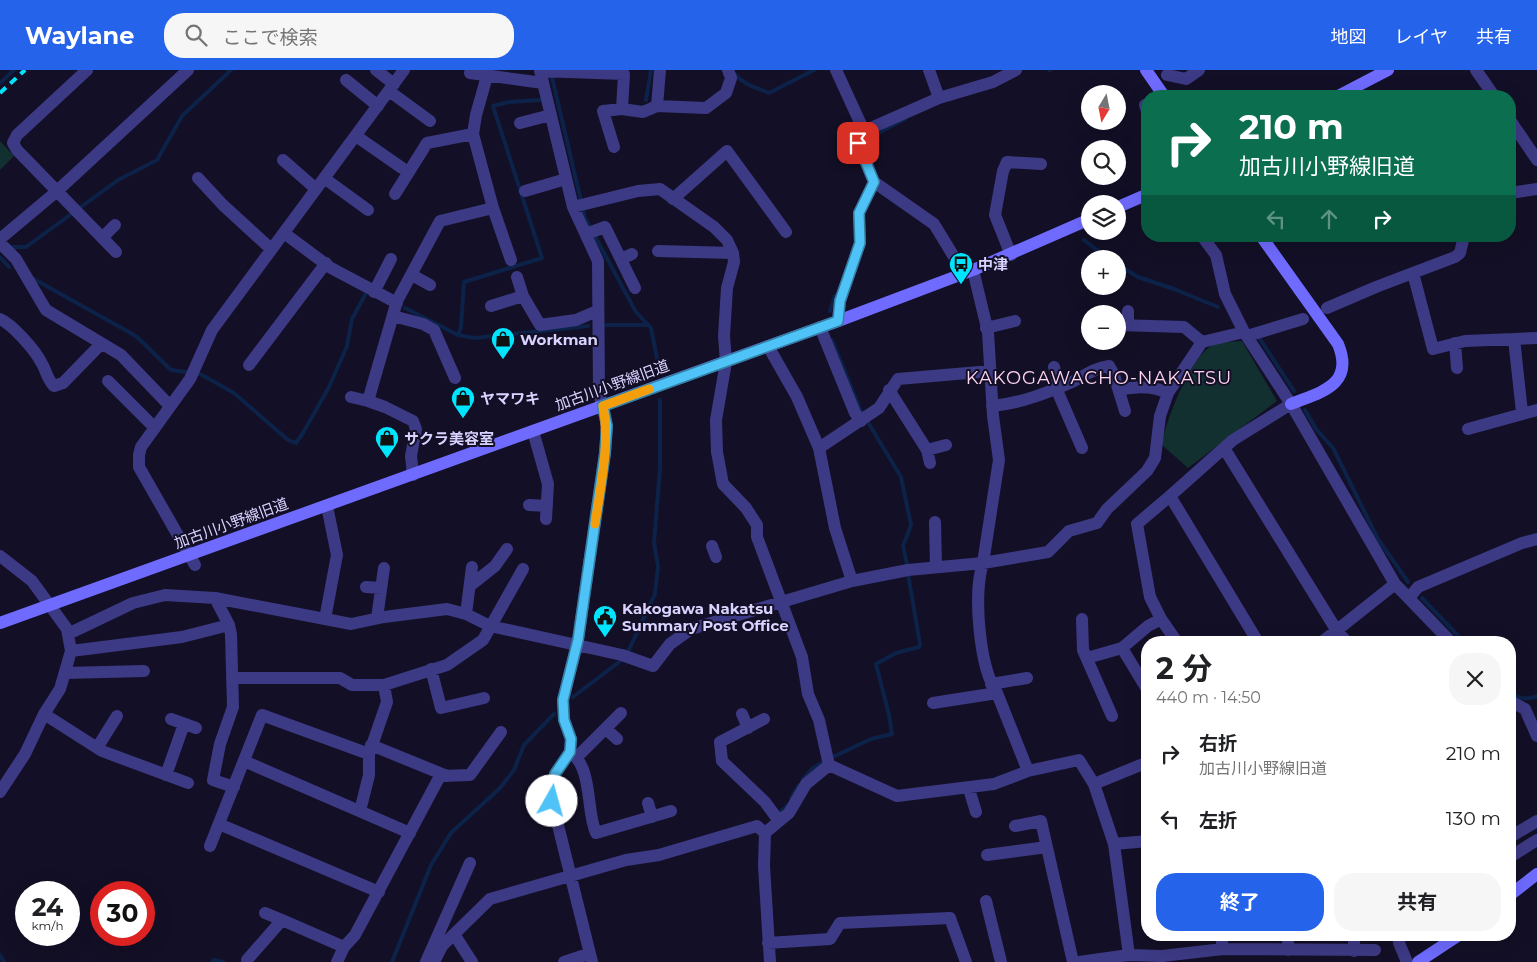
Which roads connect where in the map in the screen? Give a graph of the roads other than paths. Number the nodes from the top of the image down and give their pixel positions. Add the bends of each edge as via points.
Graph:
1 (87, 70) edge
2 (188, 70) edge
3 (376, 70) edge
4 (404, 70) edge
5 (660, 70) edge
6 (728, 70) edge
7 (837, 70) edge
8 (928, 70) edge
9 (1146, 70) edge
10 (1199, 70) edge
11 (1388, 70) edge
12 (1476, 70) edge
13 (1013, 71) edge
14 (470, 73) dead end
15 (541, 74) edge
16 (1167, 75) dead end
17 (487, 76) junction
18 (346, 80) dead end
19 (391, 88) junction
20 (1160, 90) edge
21 (1350, 90) edge
22 (1490, 90) edge
23 (940, 98) junction
24 (378, 106) junction
25 (657, 106) junction
26 (622, 109) junction
27 (551, 115) junction
28 (430, 121) dead end
29 (520, 123) dead end
30 (1516, 129) edge
31 (864, 131) junction
32 (473, 134) junction
33 (356, 136) junction
34 (614, 147) dead end
35 (283, 160) dead end
36 (1537, 160) edge
37 (1041, 164) dead end
38 (402, 168) dead end
39 (198, 178) dead end
40 (324, 178) junction
41 (566, 179) junction
42 (874, 182) junction
43 (316, 189) junction
44 (1537, 189) edge
45 (524, 191) dead end
46 (56, 192) junction
47 (1516, 192) edge
48 (395, 194) dead end
49 (1141, 197) edge
50 (673, 199) junction
51 (1126, 204) edge
52 (574, 207) junction
53 (493, 208) junction
54 (368, 210) dead end
55 (1081, 223) edge
56 (115, 225) dead end
57 (592, 232) junction
58 (786, 232) dead end
59 (284, 233) junction
60 (102, 238) junction
61 (0, 239) edge
62 (1206, 242) edge
63 (1265, 242) edge
64 (1463, 242) edge
65 (0, 243) edge
66 (271, 249) junction
67 (658, 251) dead end
68 (116, 252) dead end
69 (733, 253) junction
70 (1011, 255) junction
71 (391, 259) dead end
72 (511, 260) dead end
73 (326, 263) junction
74 (959, 265) dead end
75 (974, 270) junction
76 (1413, 273) junction
77 (412, 275) junction
78 (517, 277) dead end
79 (430, 285) dead end
80 (635, 288) dead end
81 (374, 292) junction
82 (523, 296) junction
83 (397, 303) junction
84 (491, 306) dead end
85 (1327, 308) dead end
86 (1128, 311) dead end
87 (393, 316) junction
88 (1126, 317) edge
89 (0, 319) edge
90 (1303, 319) dead end
91 (838, 321) junction
92 (1015, 321) dead end
93 (597, 322) junction
94 (1126, 325) edge
95 (375, 327) dead end
96 (820, 327) junction
97 (986, 328) junction
98 (388, 331) junction
99 (1245, 334) junction
100 (1537, 338) edge
101 (1514, 339) junction
102 (1202, 342) junction
103 (1454, 343) junction
104 (101, 344) junction
105 (768, 346) junction
106 (726, 362) junction
107 (249, 365) dead end
108 (1054, 367) dead end
109 (1458, 368) dead end
110 (991, 370) junction
111 (455, 378) dead end
112 (108, 381) dead end
113 (1058, 387) junction
114 (889, 390) junction
115 (1120, 390) junction
116 (1168, 393) junction
117 (351, 397) dead end
118 (368, 401) junction
119 (1291, 404) junction
120 (170, 406) junction
121 (603, 406) junction
122 (992, 406) junction
123 (1537, 410) edge
124 (1125, 411) dead end
125 (1522, 412) junction
126 (861, 421) junction
127 (155, 428) junction
128 (1468, 429) dead end
129 (533, 431) junction
130 (946, 445) dead end
131 (819, 448) junction
132 (1082, 448) dead end
133 (1224, 448) junction
134 (927, 450) junction
135 (930, 463) dead end
136 (413, 475) junction
137 (1170, 496) junction
138 (529, 505) dead end
139 (327, 506) junction
140 (547, 506) junction
141 (546, 519) dead end
142 (935, 522) dead end
143 (1537, 539) edge
144 (507, 549) dead end
145 (0, 556) edge
146 (192, 560) junction
147 (983, 563) junction
148 (472, 567) dead end
149 (936, 567) junction
150 (384, 568) dead end
151 (523, 568) dead end
152 (852, 581) junction
153 (1395, 584) junction
154 (471, 585) junction
155 (366, 588) dead end
156 (381, 588) junction
157 (215, 598) junction
158 (1409, 598) junction
159 (780, 602) junction
160 (48, 606) junction
161 (466, 614) junction
162 (377, 618) junction
163 (325, 619) junction
164 (1082, 619) dead end
165 (1161, 619) junction
166 (0, 623) edge
167 (229, 625) junction
168 (490, 626) junction
169 (1337, 631) junction
170 (68, 634) junction
171 (1172, 636) edge
172 (1254, 636) edge
173 (1330, 636) edge
174 (1342, 636) edge
175 (1445, 636) edge
176 (576, 646) junction
177 (1122, 648) junction
178 (71, 651) junction
179 (1086, 658) junction
180 (431, 669) junction
181 (144, 672) dead end
182 (65, 673) junction
183 (232, 678) junction
184 (1027, 678) dead end
185 (1141, 679) edge
186 (384, 685) junction
187 (994, 688) junction
188 (484, 698) dead end
189 (933, 703) dead end
190 (1516, 704) edge
191 (621, 713) dead end
192 (44, 714) junction
193 (742, 714) dead end
194 (117, 716) dead end
195 (1112, 716) dead end
196 (171, 719) dead end
197 (764, 719) dead end
198 (748, 728) junction
199 (606, 729) junction
200 (502, 732) dead end
201 (1537, 736) edge
202 (617, 739) dead end
203 (98, 748) junction
204 (370, 749) junction
205 (574, 754) junction
206 (244, 760) junction
207 (829, 765) junction
208 (1141, 765) edge
209 (1028, 772) junction
210 (166, 775) junction
211 (447, 776) junction
212 (188, 783) dead end
213 (1094, 784) junction
214 (234, 787) junction
215 (969, 789) junction
216 (0, 792) edge
217 (648, 803) dead end
218 (360, 811) junction
219 (671, 811) dead end
220 (976, 812) dead end
221 (652, 817) junction
222 (778, 821) junction
223 (1537, 821) edge
224 (220, 824) junction
225 (1015, 826) dead end
226 (765, 832) junction
227 (1516, 833) edge
228 (410, 834) junction
229 (1537, 840) edge
230 (1141, 842) edge
231 (1114, 844) junction
232 (210, 846) dead end
233 (1047, 847) junction
234 (1516, 853) edge
235 (987, 855) dead end
236 (470, 863) dead end
237 (1537, 874) edge
238 (569, 877) junction
239 (1516, 890) edge
240 (379, 892) junction
241 (986, 901) dead end
242 (265, 913) dead end
243 (282, 920) junction
244 (454, 934) junction
245 (1221, 941) edge
246 (1288, 941) edge
247 (1354, 941) edge
248 (1399, 941) edge
249 (1450, 941) edge
250 (768, 943) junction
251 (344, 947) junction
252 (1222, 949) junction
253 (1288, 950) junction
254 (1375, 950) dead end
255 (1354, 951) junction
256 (1128, 956) junction
257 (1243, 956) edge
258 (590, 958) edge
259 (1162, 959) edge
260 (247, 960) dead end
261 (1109, 960) edge
262 (337, 962) edge
263 (426, 962) edge
264 (434, 962) edge
265 (472, 962) edge
266 (564, 962) edge
267 (770, 962) edge
268 (966, 962) edge
269 (1001, 962) edge
270 (1073, 962) edge
271 (1079, 962) edge
272 (1407, 962) edge
273 (1418, 962) edge

1 - 46 street via 17,135 13,143
2 - 46 street
3 - 19 street
4 - 19 street
5 - 25 street
6 - 25 street via 731,78 726,93 706,108
7 - 31 street
8 - 23 street
9 - 20 street
10 - 16 street via 1186,79
11 - 21 street
12 - 22 street
13 - 23 street via 994,82
14 - 17 street
15 - 17 street
15 - 26 street via 624,74
15 - 27 street
17 - 32 street
18 - 24 street
19 - 24 street
19 - 28 street
23 - 31 street
24 - 33 street
25 - 26 street via 643,112
26 - 34 street via 603,111
27 - 29 street
27 - 41 street
30 - 36 street
31 - 42 street via 858,143
32 - 48 street via 426,143
32 - 53 street
33 - 38 street
33 - 40 street
35 - 43 street
37 - 70 street via 1007,162 1003,171 995,215
39 - 66 street
40 - 43 street
40 - 54 street
41 - 45 street
41 - 52 street
42 - 74 street via 934,224
42 - 91 street via 859,213 860,243 840,301
43 - 59 street
44 - 47 street
46 - 60 street
46 - 61 street
49 - 51 street
50 - 52 street via 660,189 638,191
50 - 58 street via 727,151 781,216
50 - 69 street via 714,227 727,240
52 - 57 street
53 - 72 street
53 - 77 street via 440,221
55 - 70 street, 加古川小野線旧道
56 - 60 street
57 - 80 street via 604,227 626,257
57 - 93 street via 598,261
59 - 66 street
59 - 73 street
60 - 68 street
62 - 99 street via 1216,255 1224,294
63 - 119 street via 1338,344 1343,357 1338,379 1330,388
64 - 76 street via 1460,253 1455,257
65 - 104 street via 12,254 46,310
66 - 120 street via 212,330 194,373
67 - 69 street
69 - 106 street via 734,262 727,288
70 - 75 street, 加古川小野線旧道
71 - 81 street
73 - 81 street
73 - 107 street
75 - 91 street, 加古川小野線旧道
75 - 97 street
76 - 85 street
76 - 103 street via 1433,349
77 - 79 street
77 - 83 street
78 - 82 street
81 - 83 street
82 - 84 street
82 - 93 street via 540,325 576,320
83 - 87 street
86 - 88 street
87 - 98 street
87 - 111 street via 434,330
89 - 104 street via 9,324 42,362 47,380 54,386 63,384
90 - 99 street
91 - 96 street, 加古川小野線旧道
92 - 97 street
93 - 121 street via 599,392
94 - 102 street via 1184,327
95 - 98 street
96 - 105 street, 加古川小野線旧道
96 - 126 street
97 - 110 street
98 - 118 street
99 - 102 street
99 - 119 street
100 - 101 street
101 - 103 street
101 - 125 street
102 - 116 street
103 - 109 street
104 - 120 street via 121,355
105 - 106 street, 加古川小野線旧道
105 - 131 street via 797,398
106 - 121 street, 加古川小野線旧道
106 - 159 street via 716,420 716,452 723,484 746,508 756,525 756,537
108 - 113 street
110 - 114 street via 898,379
110 - 122 street
112 - 127 street
113 - 115 street via 1095,368 1109,366
113 - 122 street via 1019,403
113 - 132 street
114 - 126 street via 879,408
114 - 134 street
115 - 116 street via 1156,388
115 - 124 street
116 - 147 street via 1160,416 1155,458 1147,471 1097,523 1070,530 1048,552
117 - 118 street
118 - 136 street via 413,421 416,429 411,456
119 - 133 street
119 - 153 street
120 - 127 street
121 - 129 street, 加古川小野線旧道
121 - 176 street via 607,426 605,453
122 - 147 street via 999,460
123 - 125 street
125 - 128 street
126 - 131 street
127 - 146 street via 141,447 139,467
129 - 136 street, 加古川小野線旧道
129 - 140 street via 548,484
130 - 134 street
131 - 152 street via 835,528
133 - 137 street
133 - 169 street
134 - 135 street
136 - 139 street, 加古川小野線旧道
137 - 165 street via 1137,524 1150,596
137 - 172 street
138 - 140 street
139 - 146 street, 加古川小野線旧道
139 - 163 street via 337,555
140 - 141 street
142 - 149 street
143 - 158 street via 1418,587
144 - 154 street via 495,566
145 - 160 street via 32,581
146 - 160 street, 加古川小野線旧道
147 - 149 street
147 - 187 street via 978,576 981,642
148 - 154 street
149 - 152 street
150 - 156 street
151 - 168 street
152 - 159 street
153 - 158 street
153 - 169 street
154 - 161 street
155 - 156 street
156 - 162 street
157 - 163 street
157 - 167 street
157 - 170 street via 177,594 143,599
158 - 175 street
159 - 176 street via 691,630 670,644 653,666 625,656
159 - 207 street via 802,657 808,694 819,720
160 - 166 street, 加古川小野線旧道
160 - 170 street
161 - 162 street via 448,609
161 - 168 street
162 - 163 street via 351,624
164 - 179 street
165 - 171 street
165 - 177 street
167 - 178 street via 182,637
167 - 183 street
168 - 176 street
168 - 180 street via 483,640 447,666
169 - 173 street
169 - 174 street
170 - 178 street
176 - 205 street via 563,700 564,720
177 - 179 street
177 - 185 street
178 - 182 street
179 - 195 street
180 - 186 street
180 - 188 street via 441,708
181 - 182 street
182 - 192 street via 60,689
183 - 186 street via 326,673 352,685
183 - 214 street via 232,712 220,744 213,780
184 - 187 street
186 - 204 street via 387,702
187 - 189 street
187 - 209 street
190 - 201 street via 1525,709
191 - 199 street
192 - 203 street
192 - 216 street via 25,754
193 - 198 street
194 - 203 street
196 - 210 street via 190,726
197 - 198 street
198 - 222 street via 720,742 722,761 764,802
199 - 202 street
199 - 205 street
200 - 211 street via 470,775
203 - 210 street
204 - 206 street via 262,715
204 - 211 street
204 - 218 street via 369,776
205 - 221 street via 591,801 590,821 596,833
205 - 238 street via 555,774 552,801
206 - 214 street
206 - 218 street
207 - 215 street via 897,796
207 - 222 street via 806,784 789,813
208 - 213 street
209 - 213 street via 1079,760
209 - 215 street
210 - 212 street
211 - 228 street via 440,776
213 - 231 street
214 - 224 street
215 - 220 street
217 - 221 street
218 - 228 street
219 - 221 street
222 - 226 street
223 - 227 street
224 - 232 street
224 - 240 street
225 - 233 street via 1041,821
226 - 238 street via 757,826
226 - 250 street
228 - 240 street
229 - 234 street
230 - 231 street
231 - 256 street
233 - 235 street
233 - 270 street
236 - 263 street
237 - 239 street
238 - 244 street via 490,899
238 - 258 street
240 - 251 street via 360,938
241 - 269 street
242 - 243 street
243 - 251 street
243 - 260 street
244 - 264 street via 442,946
244 - 265 street
245 - 252 street
246 - 253 street
247 - 255 street
248 - 272 street
249 - 273 street
250 - 267 street
250 - 268 street via 830,939 840,923 950,918
251 - 262 street
252 - 257 street
252 - 259 street
253 - 255 street
253 - 257 street
254 - 255 street
256 - 259 street
256 - 261 street
258 - 266 street
261 - 271 street

